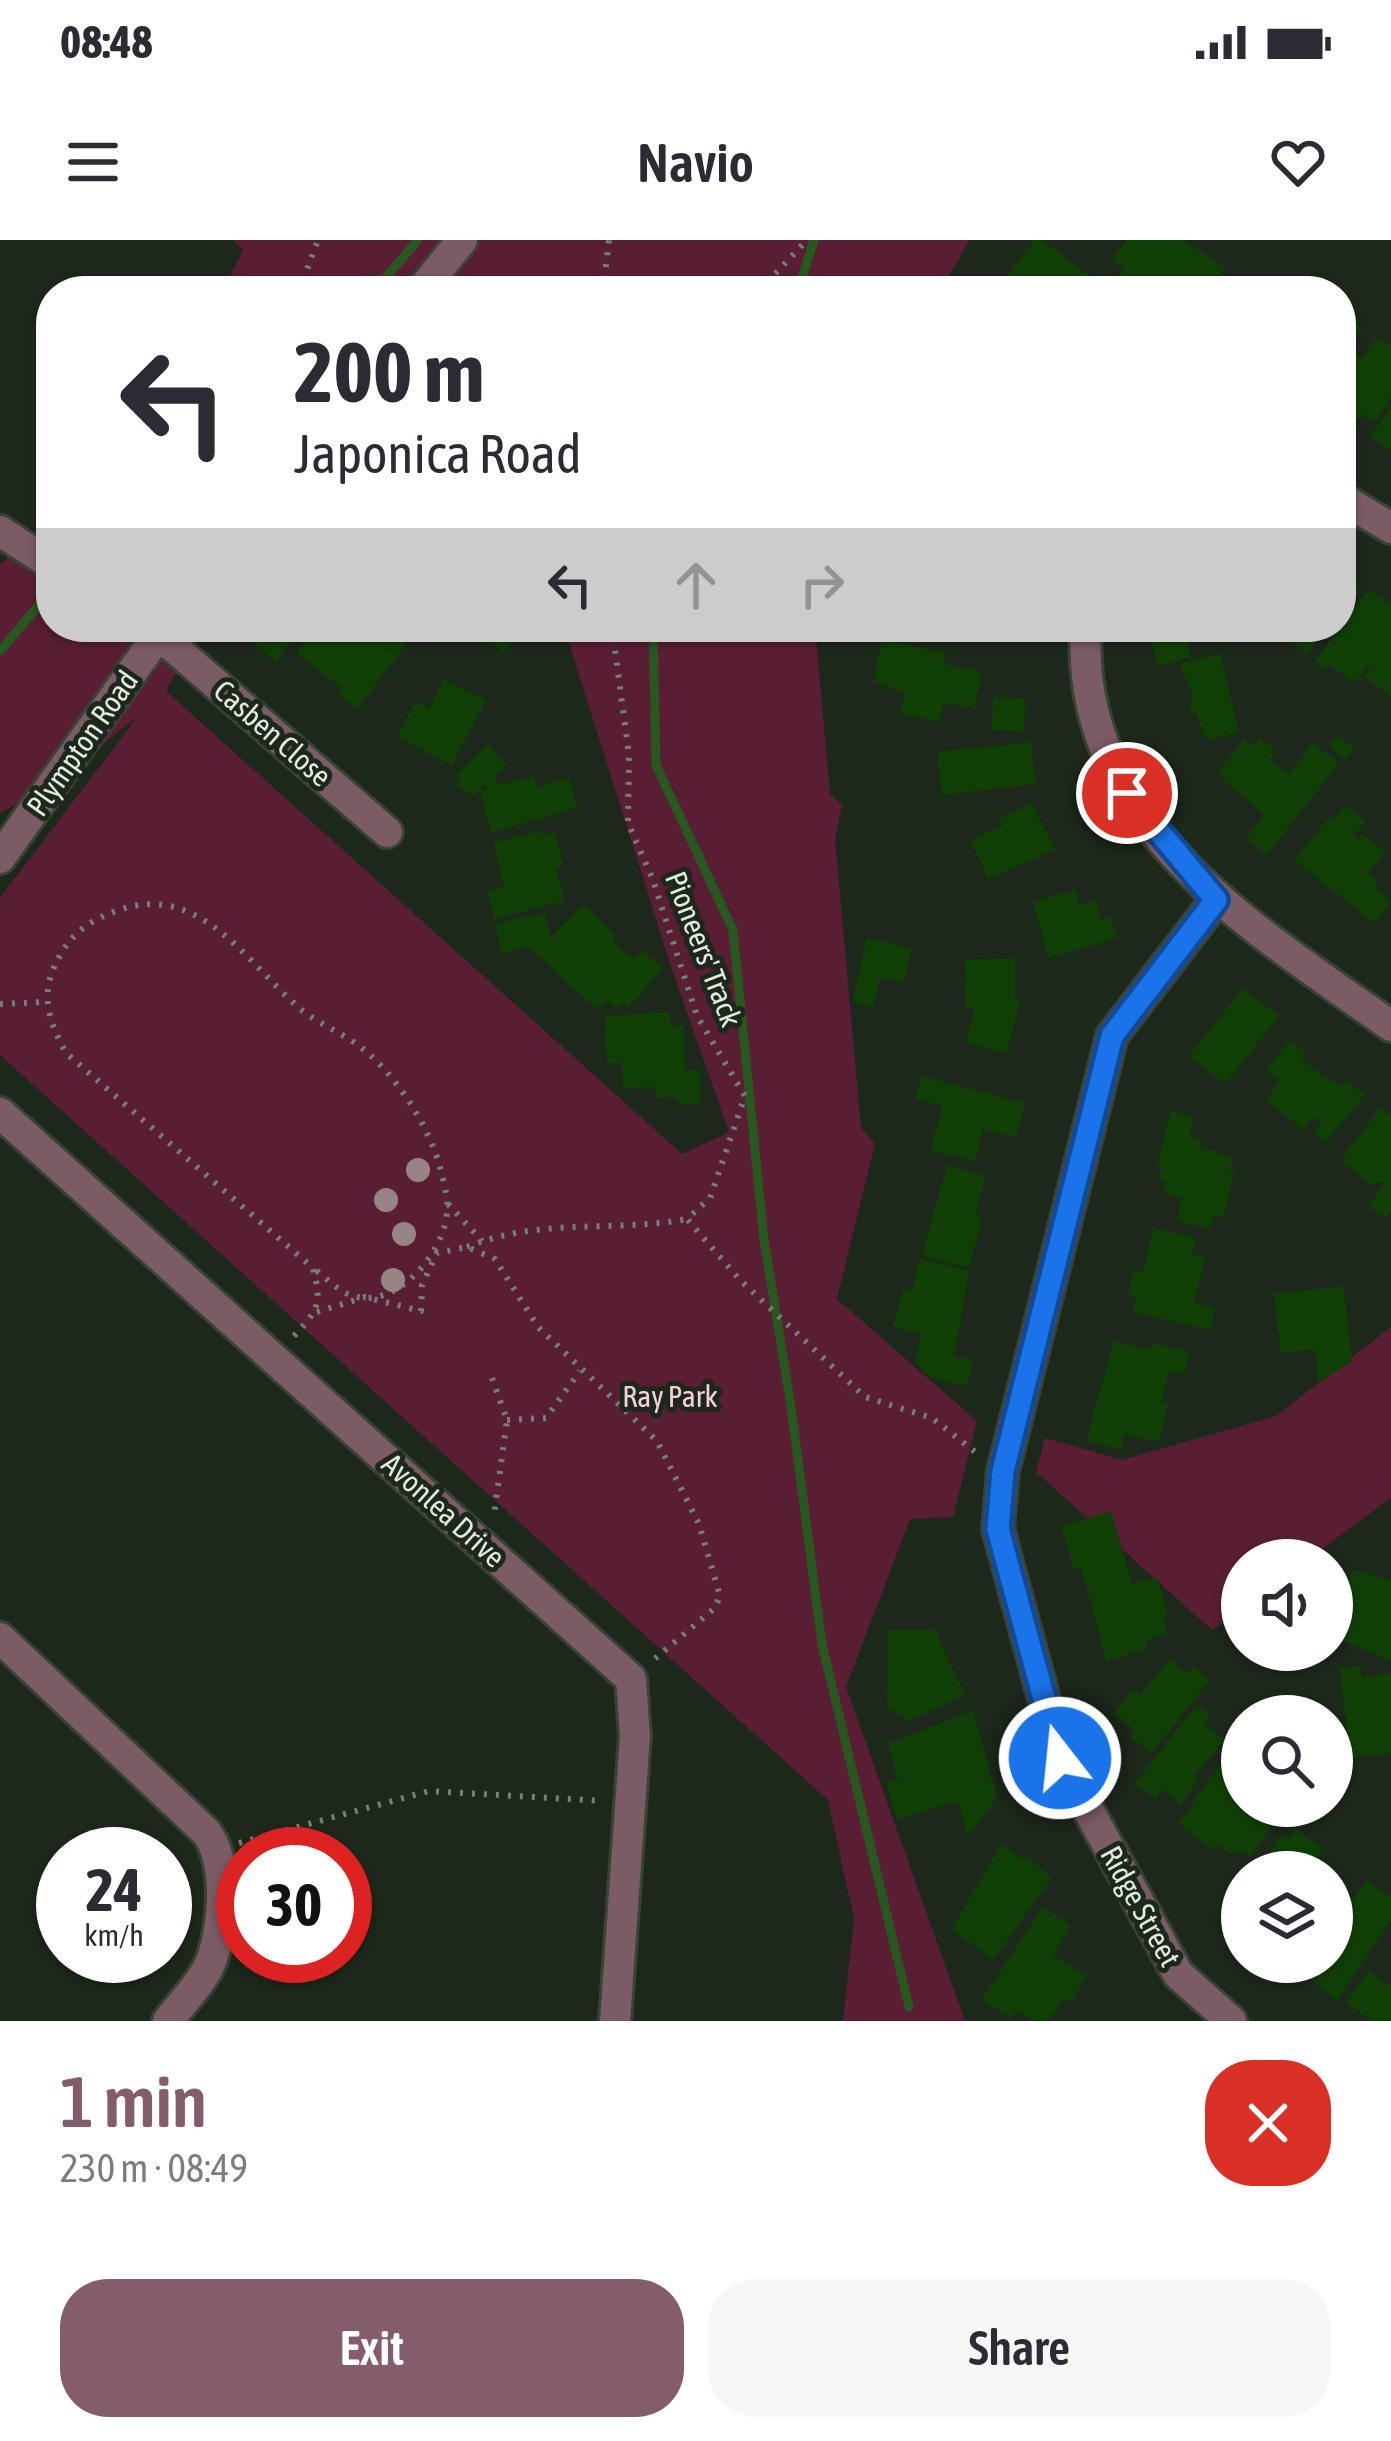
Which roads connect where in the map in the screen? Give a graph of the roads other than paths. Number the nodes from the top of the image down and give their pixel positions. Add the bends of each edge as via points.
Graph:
1 (462, 240) edge
2 (433, 276) edge
3 (1356, 507) edge
4 (1391, 528) edge
5 (0, 531) edge
6 (36, 554) edge
7 (149, 642) edge
8 (173, 642) edge
9 (1087, 642) edge
10 (387, 832) dead end
11 (0, 858) edge
12 (1216, 900) junction
13 (1391, 1027) edge
14 (0, 1112) edge
15 (0, 1638) edge
16 (168, 2021) edge
17 (615, 2021) edge
18 (1231, 2021) edge

1 - 2 street
3 - 4 street
5 - 6 street
7 - 11 street, Plympton Road
8 - 10 street, Casben Close
9 - 12 street via 1091,701 1109,758 1161,840
12 - 13 street
12 - 18 street, Ridge Street via 1112,1036 1003,1471 998,1529 1060,1758 1178,1974
14 - 17 street, Avonlea Drive via 631,1679
15 - 16 street via 217,1849 223,1877 214,1955

